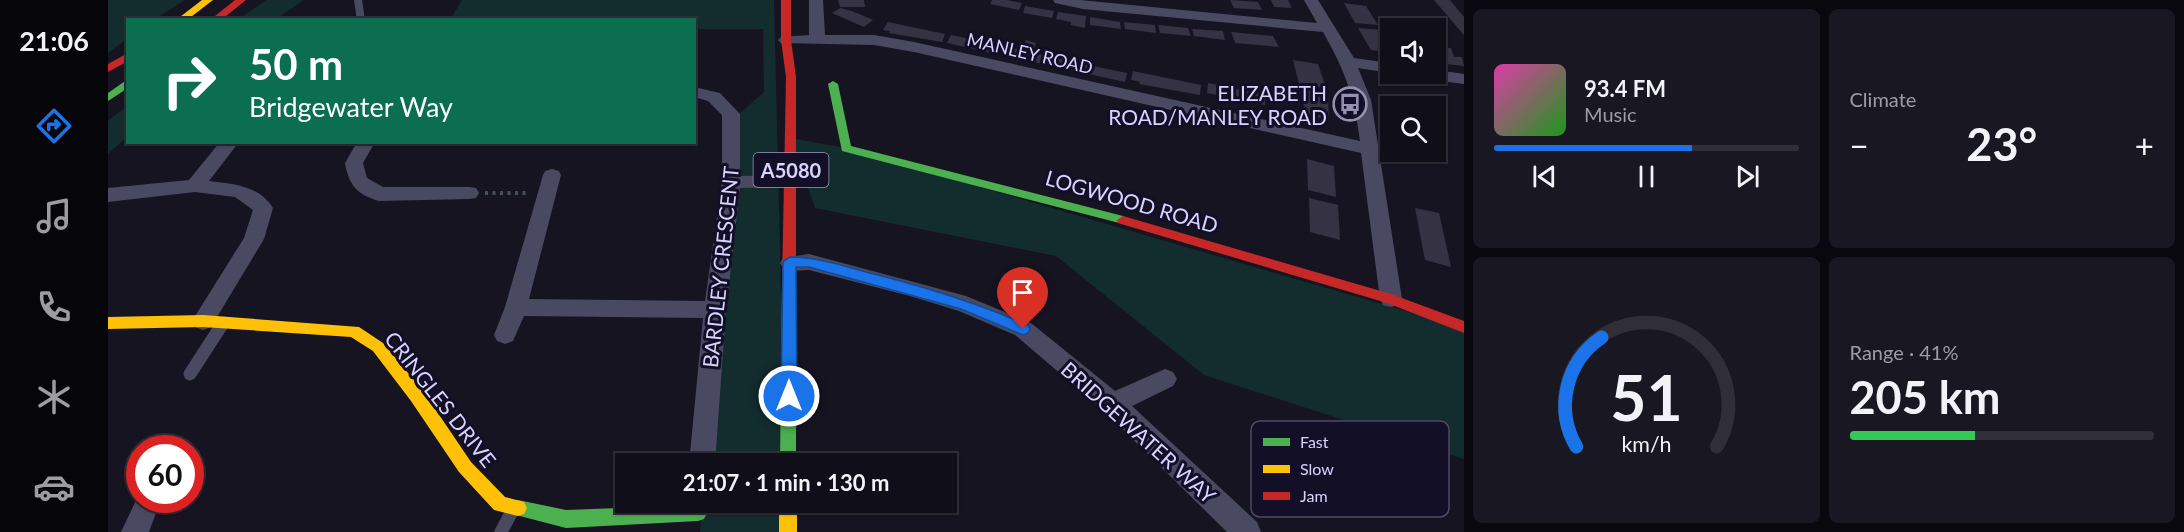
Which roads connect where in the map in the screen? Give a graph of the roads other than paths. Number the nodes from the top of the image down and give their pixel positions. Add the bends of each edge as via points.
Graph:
1 (208, 0) edge
2 (241, 0) edge
3 (358, 0) edge
4 (786, 0) edge
5 (816, 0) edge
6 (1060, 0) edge
7 (1311, 0) edge
8 (1177, 7) edge
9 (183, 18) edge
10 (217, 18) edge
11 (361, 18) edge
12 (1326, 28) junction
13 (818, 39) junction
14 (786, 40) junction
15 (126, 57) edge
16 (1348, 62) junction
17 (1380, 67) edge
18 (108, 69) edge
19 (1446, 77) edge
20 (1464, 79) edge
21 (126, 84) edge
22 (832, 84) dead end
23 (696, 92) edge
24 (108, 98) edge
25 (228, 144) edge
26 (365, 144) edge
27 (1369, 149) junction
28 (791, 181) junction
29 (731, 182) junction
30 (550, 184) road end
31 (195, 186) junction
32 (469, 193) road end
33 (108, 195) edge
34 (790, 262) junction
35 (1391, 298) junction
36 (516, 307) junction
37 (715, 310) junction
38 (203, 321) junction
39 (223, 322) junction
40 (108, 323) edge
41 (1464, 327) edge
42 (505, 335) dead end
43 (190, 374) dead end
44 (1165, 380) dead end
45 (1113, 404) junction
46 (703, 453) edge
47 (788, 453) edge
48 (514, 507) junction
49 (142, 513) edge
50 (788, 513) edge
51 (698, 516) edge
52 (135, 532) edge
53 (501, 532) edge
54 (788, 532) edge
55 (1246, 532) edge

1 - 9 main road
2 - 10 main road
3 - 11 lane
4 - 14 main road, A5080
5 - 13 street
6 - 8 street via 1083,5
7 - 12 street
8 - 12 street
12 - 16 street
13 - 14 street, MANLEY ROAD
13 - 27 street, MANLEY ROAD via 874,40 914,47
14 - 28 main road, A5080 via 791,77
15 - 18 main road
16 - 17 street
16 - 27 street via 1363,100
19 - 20 street
21 - 24 main road
22 - 35 main road, LOGWOOD ROAD via 846,148 1095,212
23 - 29 street, BARDLEY CRESCENT via 714,97 731,114
25 - 31 street
26 - 32 street via 354,163 358,181 379,194
27 - 35 street
28 - 29 street
28 - 34 main road, A5080
29 - 37 street, BARDLEY CRESCENT
30 - 36 street
31 - 33 street
31 - 38 street via 240,191 263,208 254,240
34 - 45 street, BRIDGEWATER WAY via 809,262 910,288 966,305 1023,329
34 - 47 main road, A5080
35 - 41 main road, LOGWOOD ROAD
36 - 37 street
36 - 42 street
37 - 46 street, BARDLEY CRESCENT
38 - 39 main road, CRINGLES DRIVE
38 - 40 main road, CRINGLES DRIVE
39 - 43 lane
39 - 48 main road, CRINGLES DRIVE via 354,331 378,347 465,467 500,504
44 - 45 street
45 - 55 street, BRIDGEWATER WAY
48 - 51 main road, CRINGLES DRIVE via 566,519
48 - 53 lane
49 - 52 street
50 - 54 main road

